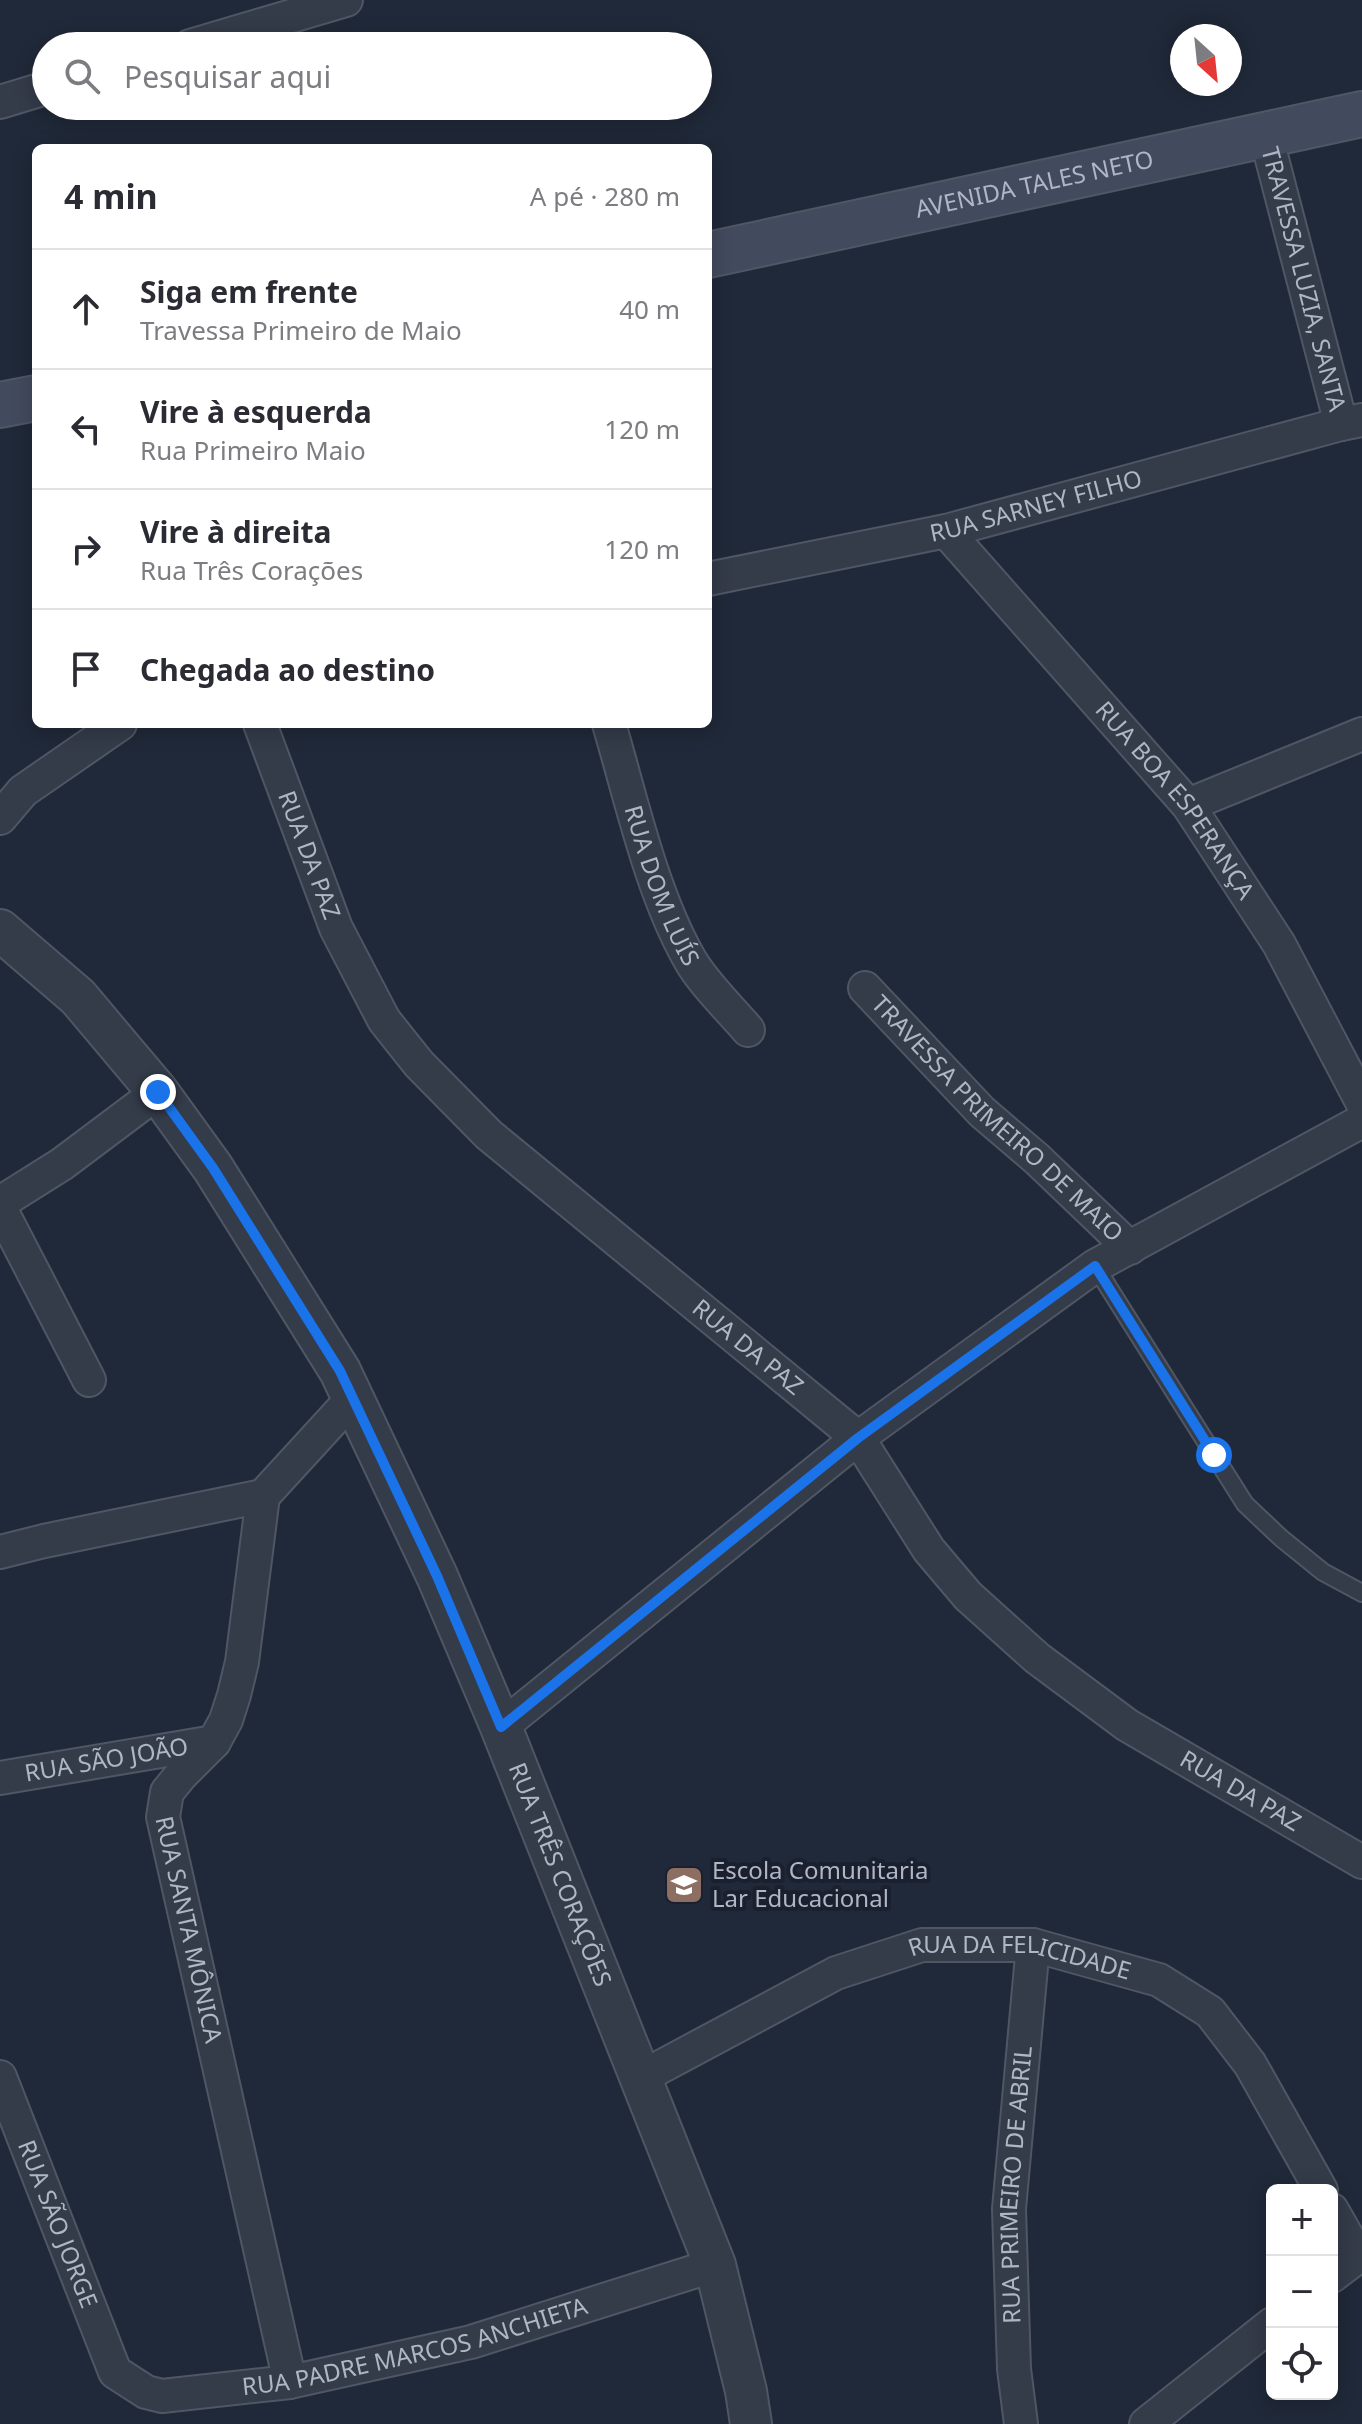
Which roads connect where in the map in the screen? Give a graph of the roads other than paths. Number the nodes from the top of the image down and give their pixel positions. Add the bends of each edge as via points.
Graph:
1 (346, 0) edge
2 (237, 32) edge
3 (32, 92) edge
4 (0, 102) edge
5 (1362, 114) edge
6 (1266, 136) junction
7 (712, 254) edge
8 (32, 399) edge
9 (0, 405) edge
10 (1352, 422) edge
11 (946, 531) junction
12 (712, 578) edge
13 (114, 728) edge
14 (261, 728) edge
15 (610, 728) edge
16 (1362, 734) edge
17 (1188, 805) junction
18 (0, 818) edge
19 (0, 930) edge
20 (865, 988) dead end
21 (748, 1030) dead end
22 (158, 1092) junction
23 (1362, 1102) edge
24 (1362, 1121) edge
25 (0, 1205) edge
26 (1130, 1248) junction
27 (1095, 1266) junction
28 (89, 1380) dead end
29 (352, 1399) junction
30 (858, 1438) junction
31 (263, 1496) junction
32 (0, 1552) edge
33 (1362, 1593) edge
34 (501, 1727) junction
35 (214, 1742) junction
36 (0, 1778) edge
37 (1362, 1862) edge
38 (1033, 1945) junction
39 (0, 2077) edge
40 (640, 2078) junction
41 (1318, 2184) edge
42 (1338, 2219) edge
43 (1360, 2254) edge
44 (715, 2265) junction
45 (1338, 2271) edge
46 (1267, 2328) edge
47 (115, 2372) joint
48 (290, 2382) junction
49 (751, 2424) edge
50 (1021, 2424) edge
51 (1146, 2424) edge

1 - 2 street
3 - 4 street
5 - 6 main road, AVENIDA TALES NETO
6 - 7 main road, AVENIDA TALES NETO
6 - 10 street, TRAVESSA LUZIA, SANTA
8 - 9 main road
10 - 11 street, RUA SARNEY FILHO
11 - 12 street, RUA SARNEY FILHO
11 - 17 street, RUA BOA ESPERANÇA
13 - 18 street via 23,791
14 - 30 street, RUA DA PAZ via 336,928 384,1020 419,1064 489,1135
15 - 21 street, RUA DOM LUÍS via 668,915 690,961
16 - 17 street
17 - 23 street, RUA BOA ESPERANÇA via 1279,944
19 - 22 street, RUA TRÊS CORAÇÕES via 78,997
20 - 26 street, TRAVESSA PRIMEIRO DE MAIO via 982,1112
22 - 25 street
22 - 29 street, RUA TRÊS CORAÇÕES via 213,1168 340,1371
24 - 26 street
25 - 28 street
26 - 27 street
27 - 30 street
27 - 33 lane, TRAVESSA PRIMEIRO DE MAIO via 1245,1504 1323,1572
29 - 31 street
29 - 34 street, RUA TRÊS CORAÇÕES via 437,1576
30 - 34 street
30 - 37 street, RUA DA PAZ via 929,1550 968,1596 1037,1658 1127,1725
31 - 32 street
31 - 35 street, RUA SANTA MÔNICA via 242,1662 226,1720
34 - 40 street, RUA TRÊS CORAÇÕES
35 - 36 street, RUA SÃO JOÃO
35 - 48 street, RUA SANTA MÔNICA via 167,1792 163,1817
38 - 40 street, RUA DA FELICIDADE via 922,1945 836,1973
38 - 41 street, RUA DA FELICIDADE via 1159,1980 1210,2012 1250,2064
38 - 50 street, RUA PRIMEIRO DE ABRIL via 1009,2209
39 - 47 street, RUA SÃO JORGE
40 - 44 street, RUA TRÊS CORAÇÕES
42 - 43 street
43 - 45 street
44 - 48 street, RUA PADRE MARCOS ANCHIETA via 471,2342
44 - 49 street, RUA TRÊS CORAÇÕES
46 - 51 street
47 - 48 street, RUA PADRE MARCOS ANCHIETA via 162,2396

